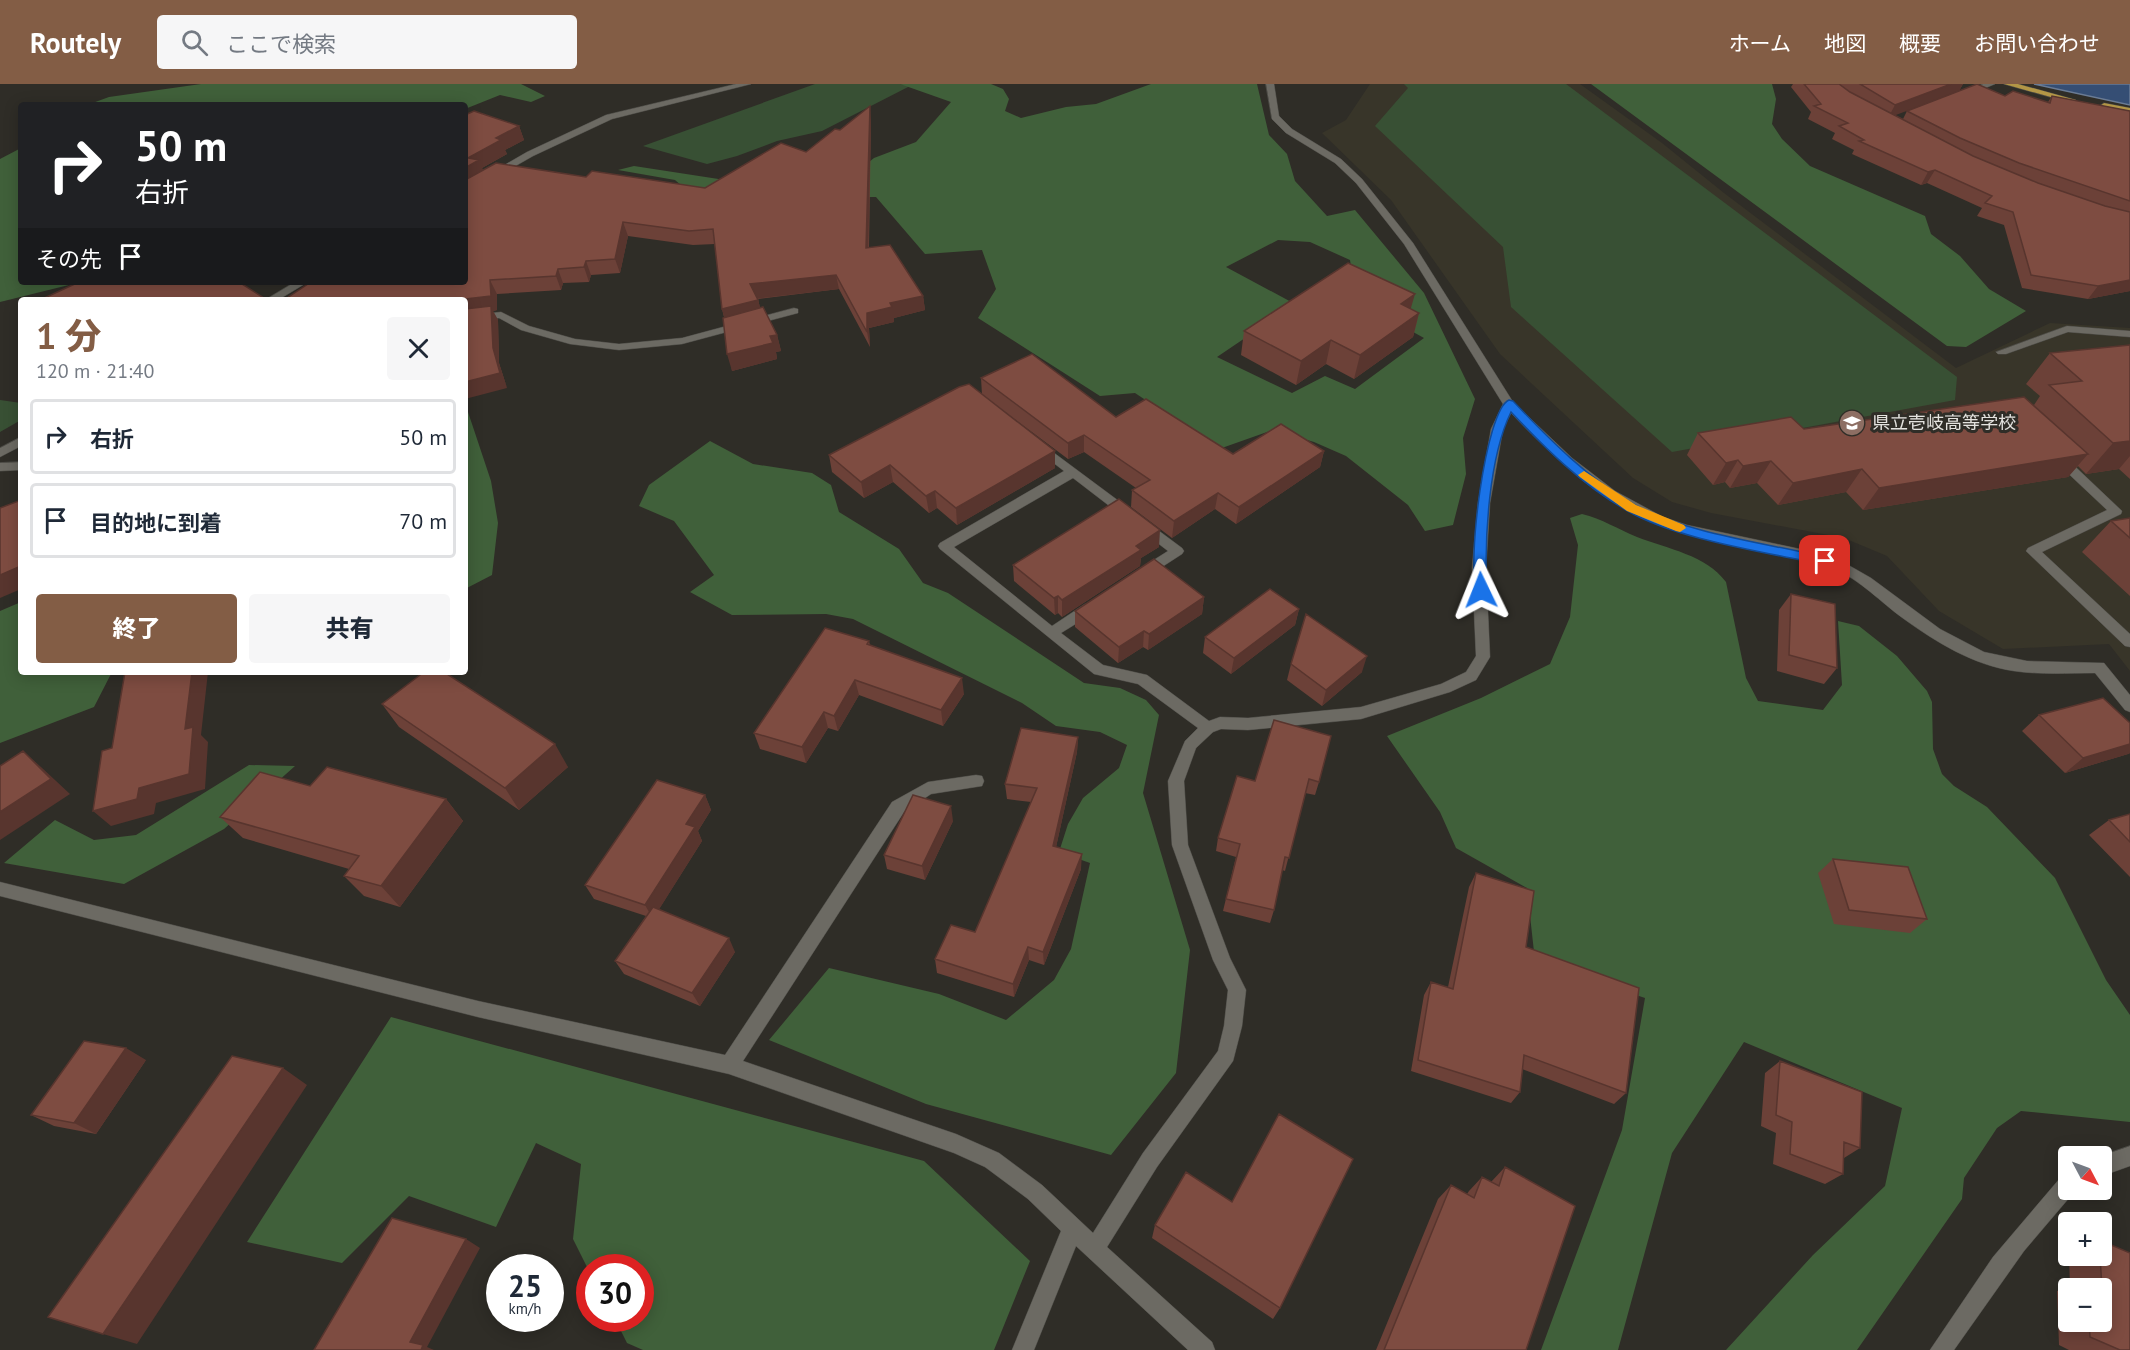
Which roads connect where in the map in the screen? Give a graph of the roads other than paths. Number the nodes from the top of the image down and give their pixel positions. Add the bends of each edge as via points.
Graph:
1 (747, 84) edge
2 (1270, 84) edge
3 (1991, 84) edge
4 (2008, 84) edge
5 (1960, 96) edge
6 (2077, 101) edge
7 (2088, 103) edge
8 (2130, 111) edge
9 (468, 190) edge
10 (298, 285) edge
11 (276, 297) edge
12 (794, 311) dead end
13 (468, 319) edge
14 (2130, 334) edge
15 (2002, 352) dead end
16 (1509, 404) junction
17 (1025, 436) edge
18 (18, 443) edge
19 (2046, 446) edge
20 (0, 453) edge
21 (18, 466) edge
22 (0, 467) edge
23 (1073, 472) junction
24 (1129, 583) edge
25 (1099, 602) edge
26 (1051, 633) junction
27 (2130, 642) edge
28 (2130, 706) edge
29 (1208, 728) junction
30 (976, 781) dead end
31 (0, 889) edge
32 (729, 1065) junction
33 (2130, 1156) edge
34 (2112, 1162) edge
35 (2058, 1195) edge
36 (1073, 1227) junction
37 (1095, 1248) junction
38 (1023, 1350) edge
39 (1204, 1350) edge
40 (1941, 1350) edge

1 - 9 street via 609,117 530,154
2 - 16 street via 1275,117 1289,131 1338,161 1359,181 1408,243
3 - 5 street
4 - 6 main road
7 - 8 main road
10 - 11 street
12 - 13 street via 682,341 627,347 574,342 525,328 501,315
14 - 15 street via 2067,329
16 - 28 street via 1590,480 1631,508 1684,529 1840,566 1946,639 2000,663 2100,667
16 - 29 street via 1497,429 1484,503 1479,567 1483,657 1471,676 1361,713 1220,723
17 - 23 street
18 - 20 street
19 - 27 street via 2116,511 2033,551
21 - 22 street
23 - 24 street via 1178,551
23 - 26 street via 945,546
25 - 26 street
26 - 29 street via 1100,670 1142,679
29 - 37 street via 1190,745 1176,781 1180,845 1237,990 1227,1055 1150,1160
30 - 32 street via 928,788 898,807
31 - 32 street via 478,1009
32 - 36 street via 956,1143 992,1160
33 - 34 street
35 - 40 street via 2036,1218
36 - 37 street
36 - 38 street
37 - 39 street

